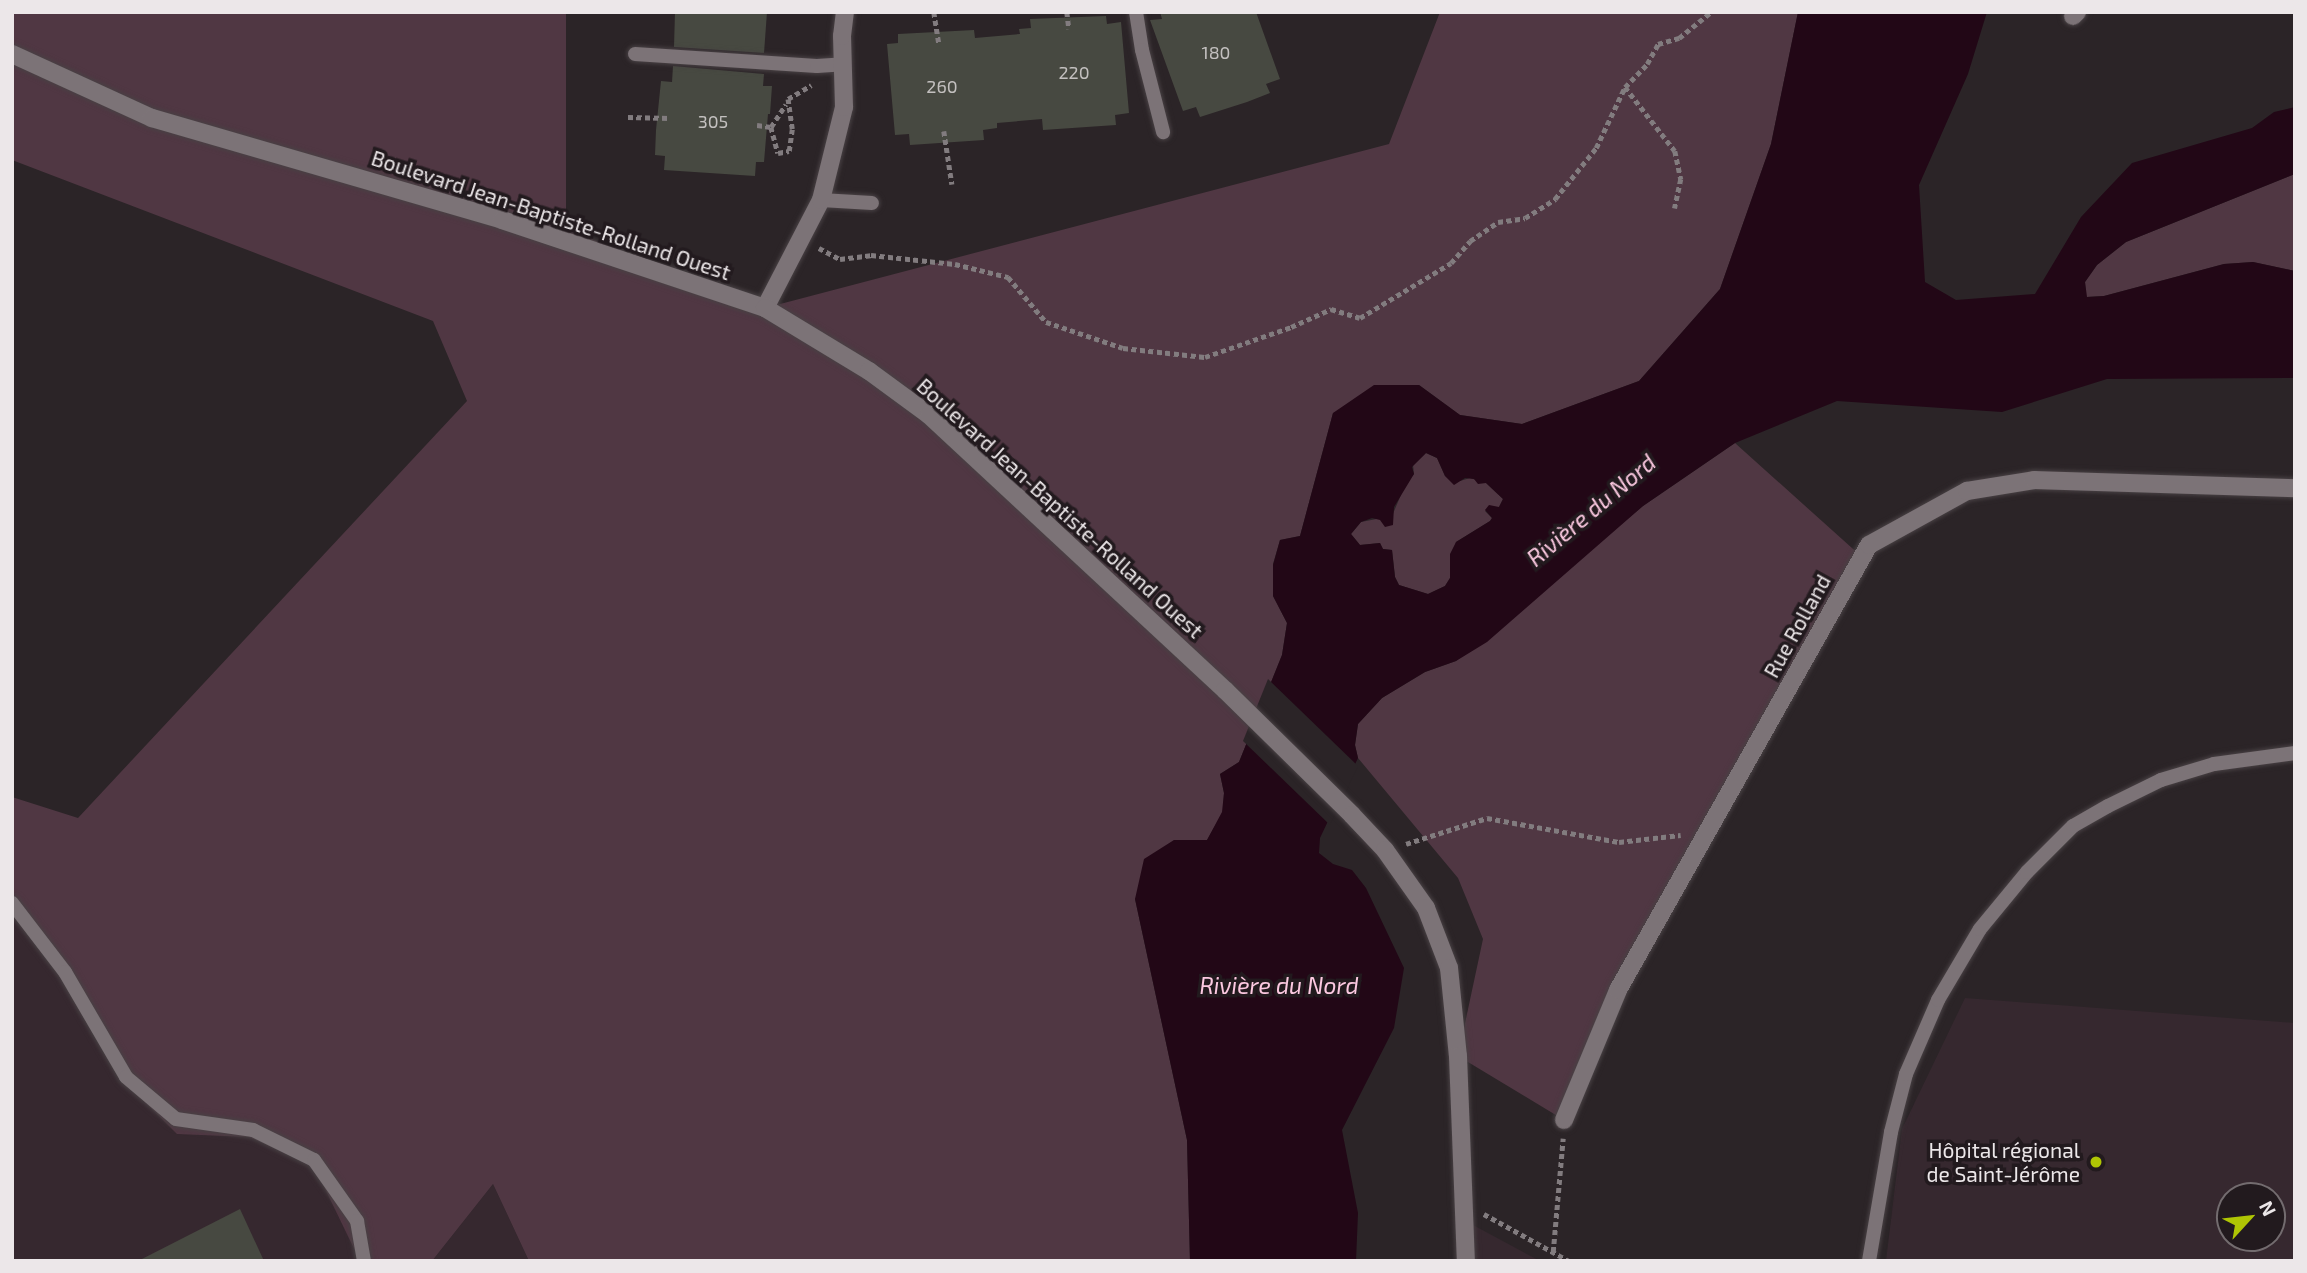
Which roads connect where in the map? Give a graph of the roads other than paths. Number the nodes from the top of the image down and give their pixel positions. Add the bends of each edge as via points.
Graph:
1 (845, 12) edge
2 (1136, 12) edge
3 (12, 54) edge
4 (635, 54) dead end
5 (843, 64) junction
6 (1163, 132) dead end
7 (821, 200) junction
8 (872, 203) dead end
9 (765, 308) junction
10 (2295, 488) edge
11 (2295, 753) edge
12 (12, 903) edge
13 (1564, 1120) road end
14 (365, 1261) edge
15 (1466, 1261) edge
16 (1869, 1261) edge

1 - 5 street
2 - 6 lane
3 - 9 street, Boulevard Jean-Baptiste-Rolland Ouest via 152,118 502,220
4 - 5 lane
5 - 7 street via 844,107
7 - 8 lane
7 - 9 street
9 - 15 street, Boulevard Jean-Baptiste-Rolland Ouest via 869,371 929,415 1225,690 1385,850 1426,908 1450,968
10 - 13 street, Rue Rolland via 2034,480 1967,491 1869,545 1618,990
11 - 16 lane via 2214,764 2161,780 2108,806 2073,826 1988,919 1938,1000 1906,1074
12 - 14 lane via 65,972 126,1077 176,1119 253,1130 314,1160 357,1221

